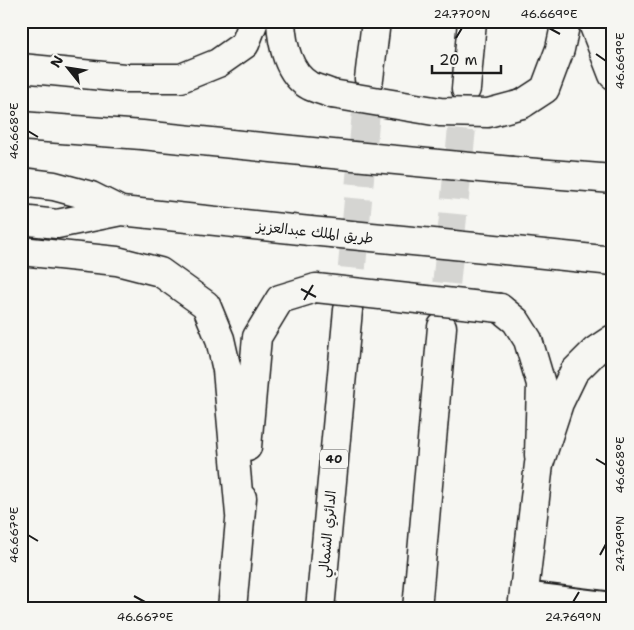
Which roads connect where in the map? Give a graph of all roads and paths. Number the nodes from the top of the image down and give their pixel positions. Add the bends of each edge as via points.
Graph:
1 (254, 21) edge
2 (281, 21) edge
3 (376, 21) edge
4 (472, 21) edge
5 (566, 21) edge
6 (592, 21) edge
7 (21, 68) edge
8 (613, 75) edge
9 (369, 79) tunnel mouth
10 (466, 88) tunnel mouth
11 (21, 112) edge
12 (21, 126) edge
13 (142, 135) junction
14 (613, 179) edge
15 (21, 182) edge
16 (121, 211) junction
17 (21, 220) edge
18 (21, 251) edge
19 (613, 261) edge
20 (348, 310) tunnel mouth
21 (442, 327) tunnel mouth
22 (613, 339) edge
23 (539, 464) junction
24 (240, 515) junction
25 (522, 600) edge
26 (613, 603) edge
27 (232, 609) edge
28 (320, 609) edge
29 (417, 609) edge

1 - 7 main road via 244,44 218,63 181,78 124,78
2 - 5 main road, bridge via 292,69 309,85 332,94 440,112 488,113 522,104 545,89 560,49
3 - 9 main road
4 - 10 main road
6 - 8 main road
11 - 13 main road
12 - 13 main road
13 - 14 main road, bridge
15 - 16 main road, طريق الملك عبدالعزيز via 54,186 91,196
16 - 17 main road via 57,224
16 - 19 main road, طريق الملك عبدالعزيز, bridge
18 - 24 main road via 117,261 160,272 206,305 220,338 227,370
20 - 28 main road, الدائري الشمالي / 40
21 - 29 main road
22 - 23 main road via 574,372 559,402
23 - 24 main road, bridge via 541,384 528,340 516,321 500,308 316,288 280,299 257,337
23 - 25 main road
24 - 27 main road
25 - 26 street

